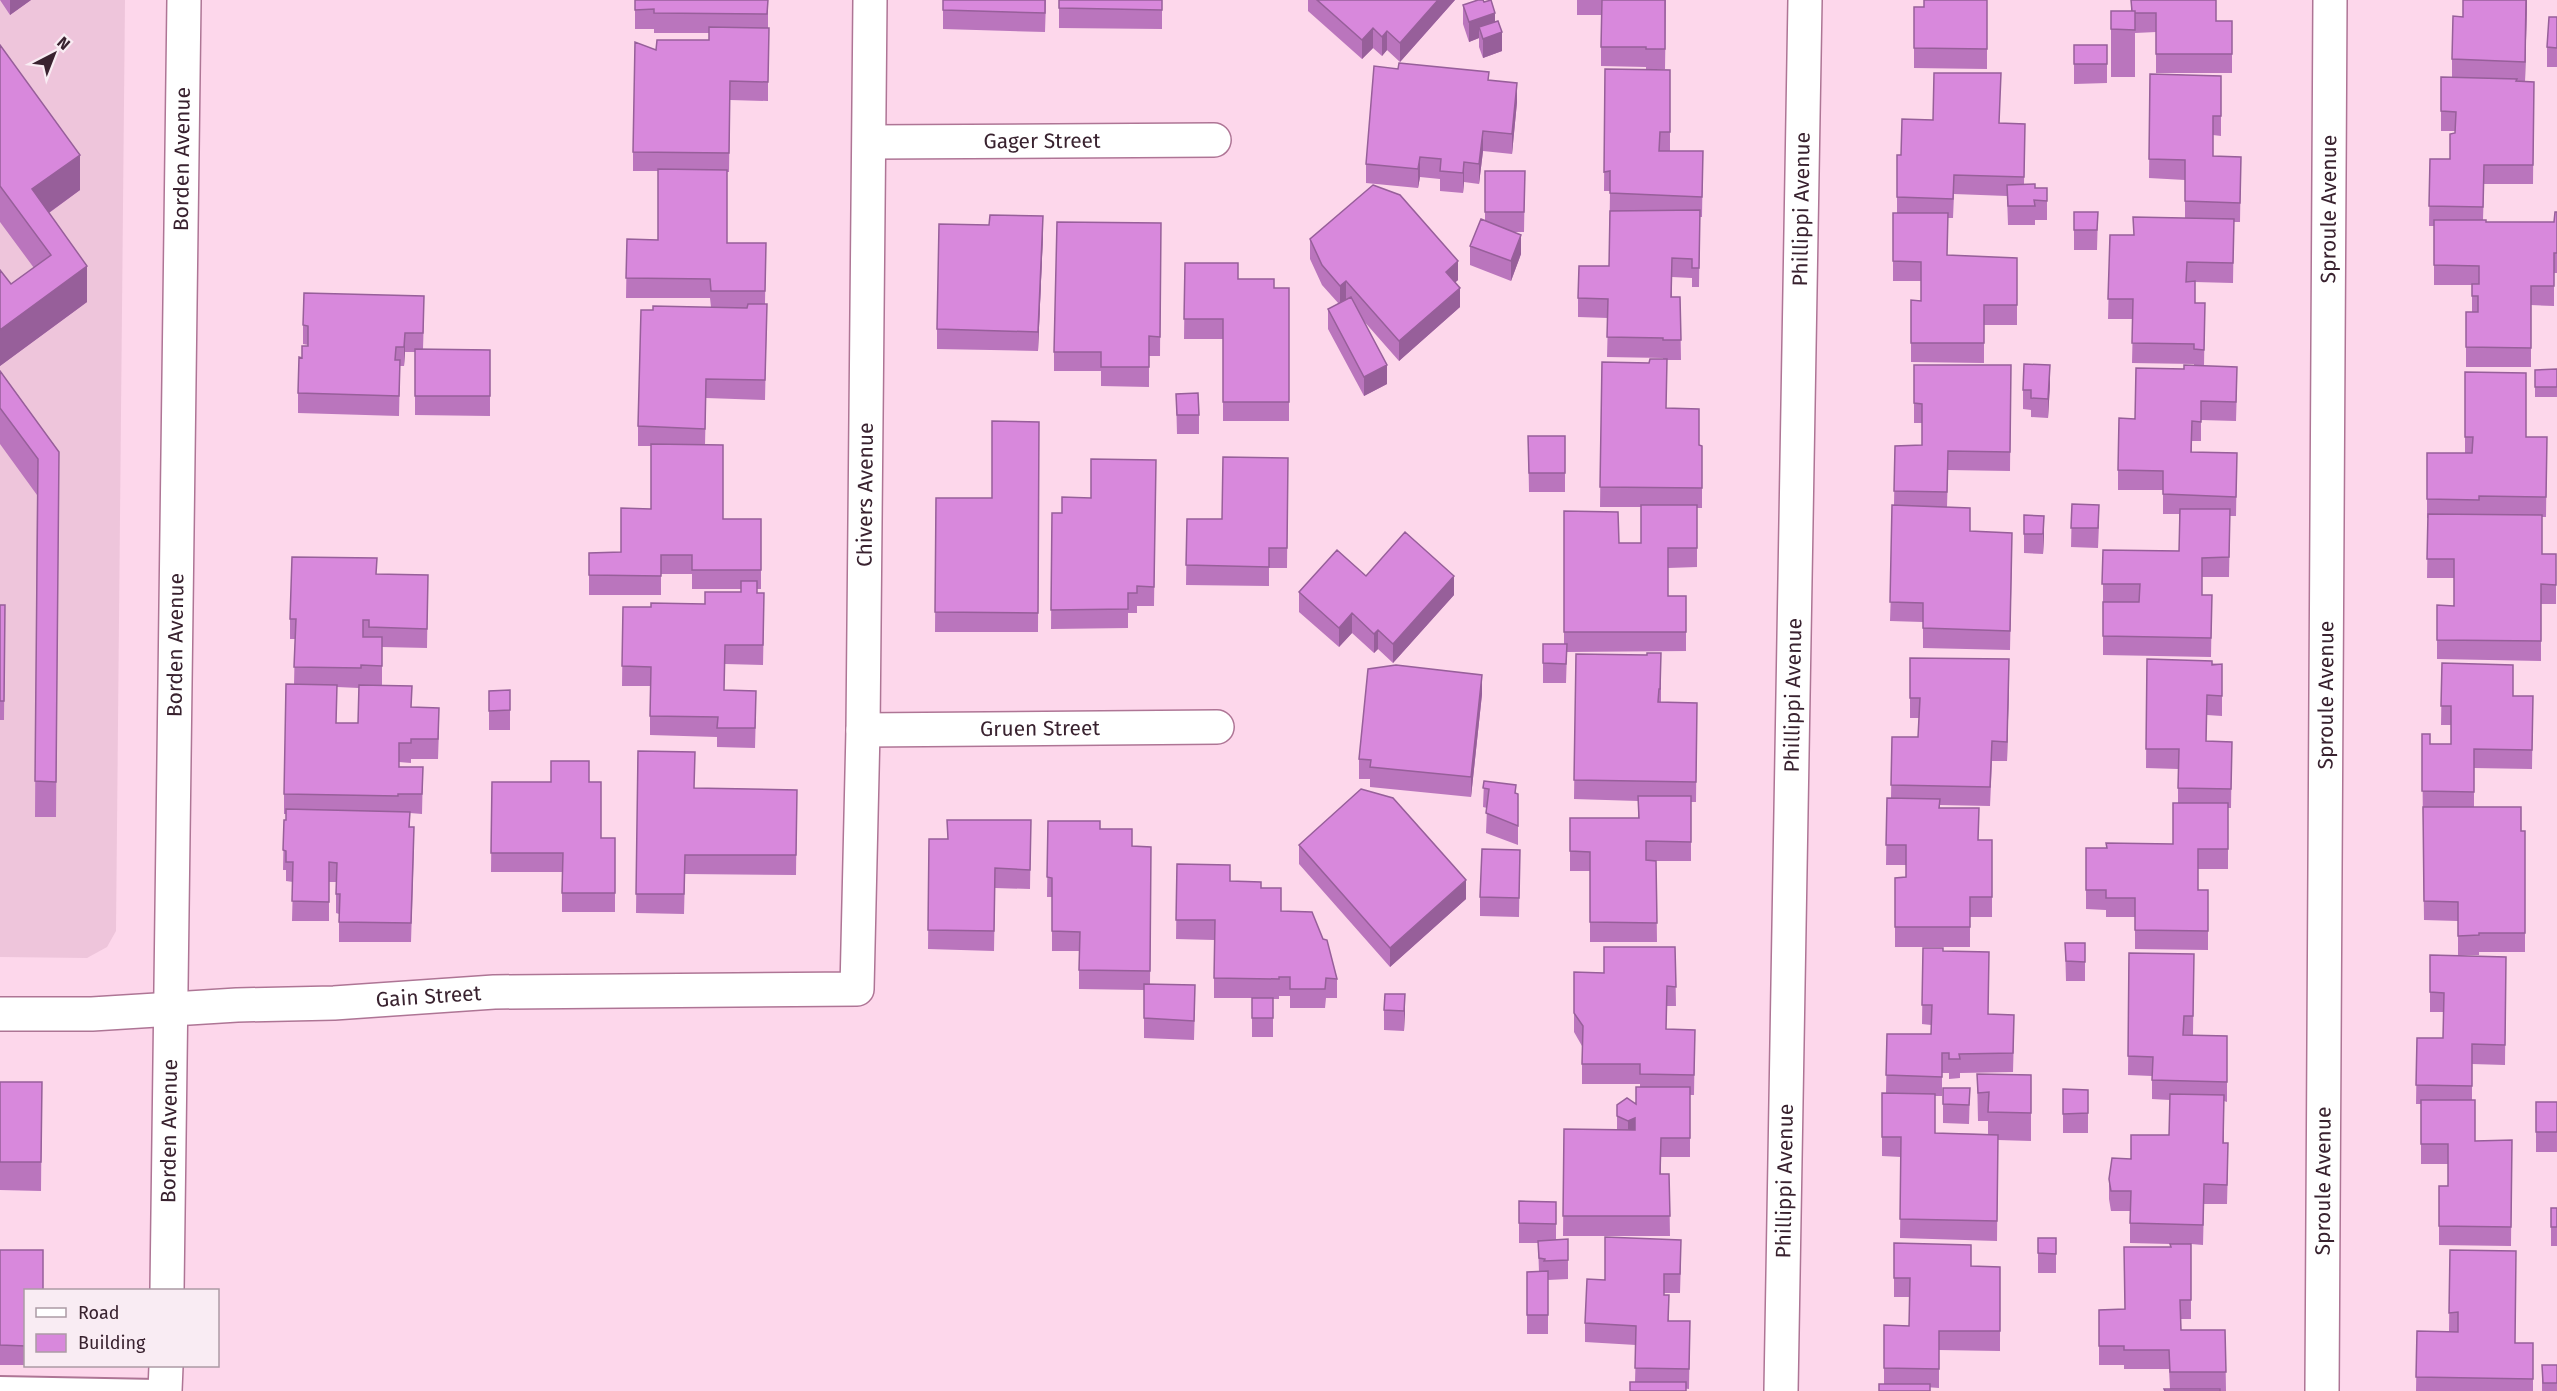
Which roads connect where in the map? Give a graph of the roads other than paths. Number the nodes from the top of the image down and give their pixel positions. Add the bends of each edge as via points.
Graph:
1 (184, 0) edge
2 (870, 0) edge
3 (1805, 0) edge
4 (2330, 0) edge
5 (1214, 140) dead end
6 (870, 142) junction
7 (1217, 727) dead end
8 (863, 730) junction
9 (857, 989) joint
10 (170, 1011) junction
11 (0, 1014) edge
12 (167, 1289) edge
13 (166, 1367) edge
14 (0, 1388) edge
15 (157, 1391) edge
16 (165, 1391) edge
17 (1781, 1391) edge
18 (2322, 1391) edge

1 - 10 street, Borden Avenue
2 - 6 street, Chivers Avenue
3 - 17 street, Phillippi Avenue
4 - 18 street, Sproule Avenue
5 - 6 street, Gager Street
6 - 8 street, Chivers Avenue
7 - 8 street, Gruen Street
8 - 9 street, Chivers Avenue
9 - 10 street, Gain Street via 494,992
10 - 11 street, Gain Street
10 - 12 street, Borden Avenue
13 - 16 street
14 - 15 lane

